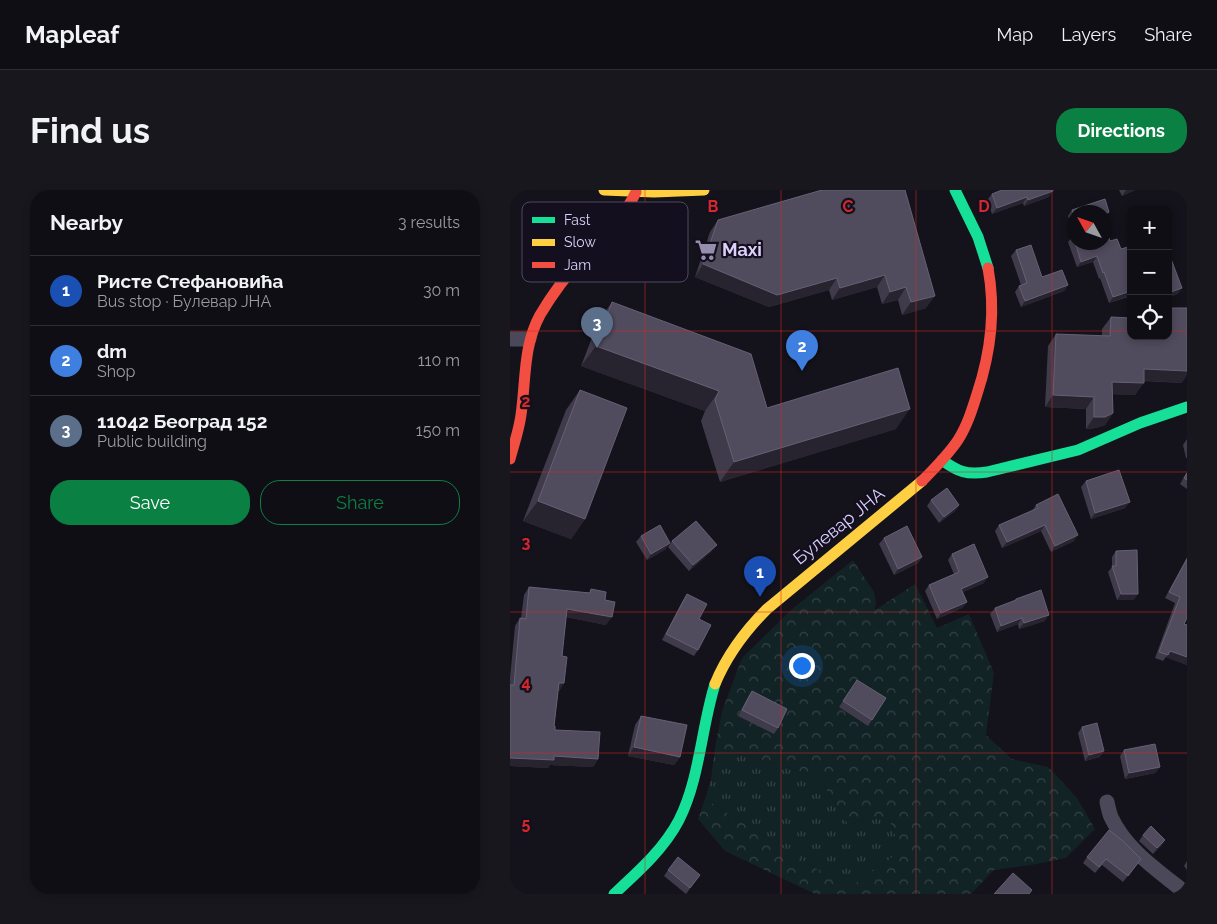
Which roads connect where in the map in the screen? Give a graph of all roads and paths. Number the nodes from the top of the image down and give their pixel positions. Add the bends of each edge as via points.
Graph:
1 (604, 190) edge
2 (704, 190) edge
3 (955, 190) edge
4 (636, 192) junction
5 (632, 202) edge
6 (563, 282) edge
7 (529, 339) junction
8 (510, 340) edge
9 (1187, 408) edge
10 (516, 410) edge
11 (510, 459) edge
12 (942, 460) junction
13 (1107, 802) dead end
14 (614, 894) edge
15 (1187, 894) edge

1 - 4 main road
2 - 4 main road
3 - 12 main road, Булевар ЈНА via 982,246 993,306 988,362 982,382 961,434
4 - 5 main road
6 - 7 main road via 539,317
7 - 8 street
7 - 10 main road
9 - 12 main road via 1078,450 973,475 960,472
10 - 11 main road via 519,428
12 - 14 main road, Булевар ЈНА via 921,482 778,599 734,647 717,676 690,793 679,819 652,858
13 - 15 street via 1111,816 1138,853

